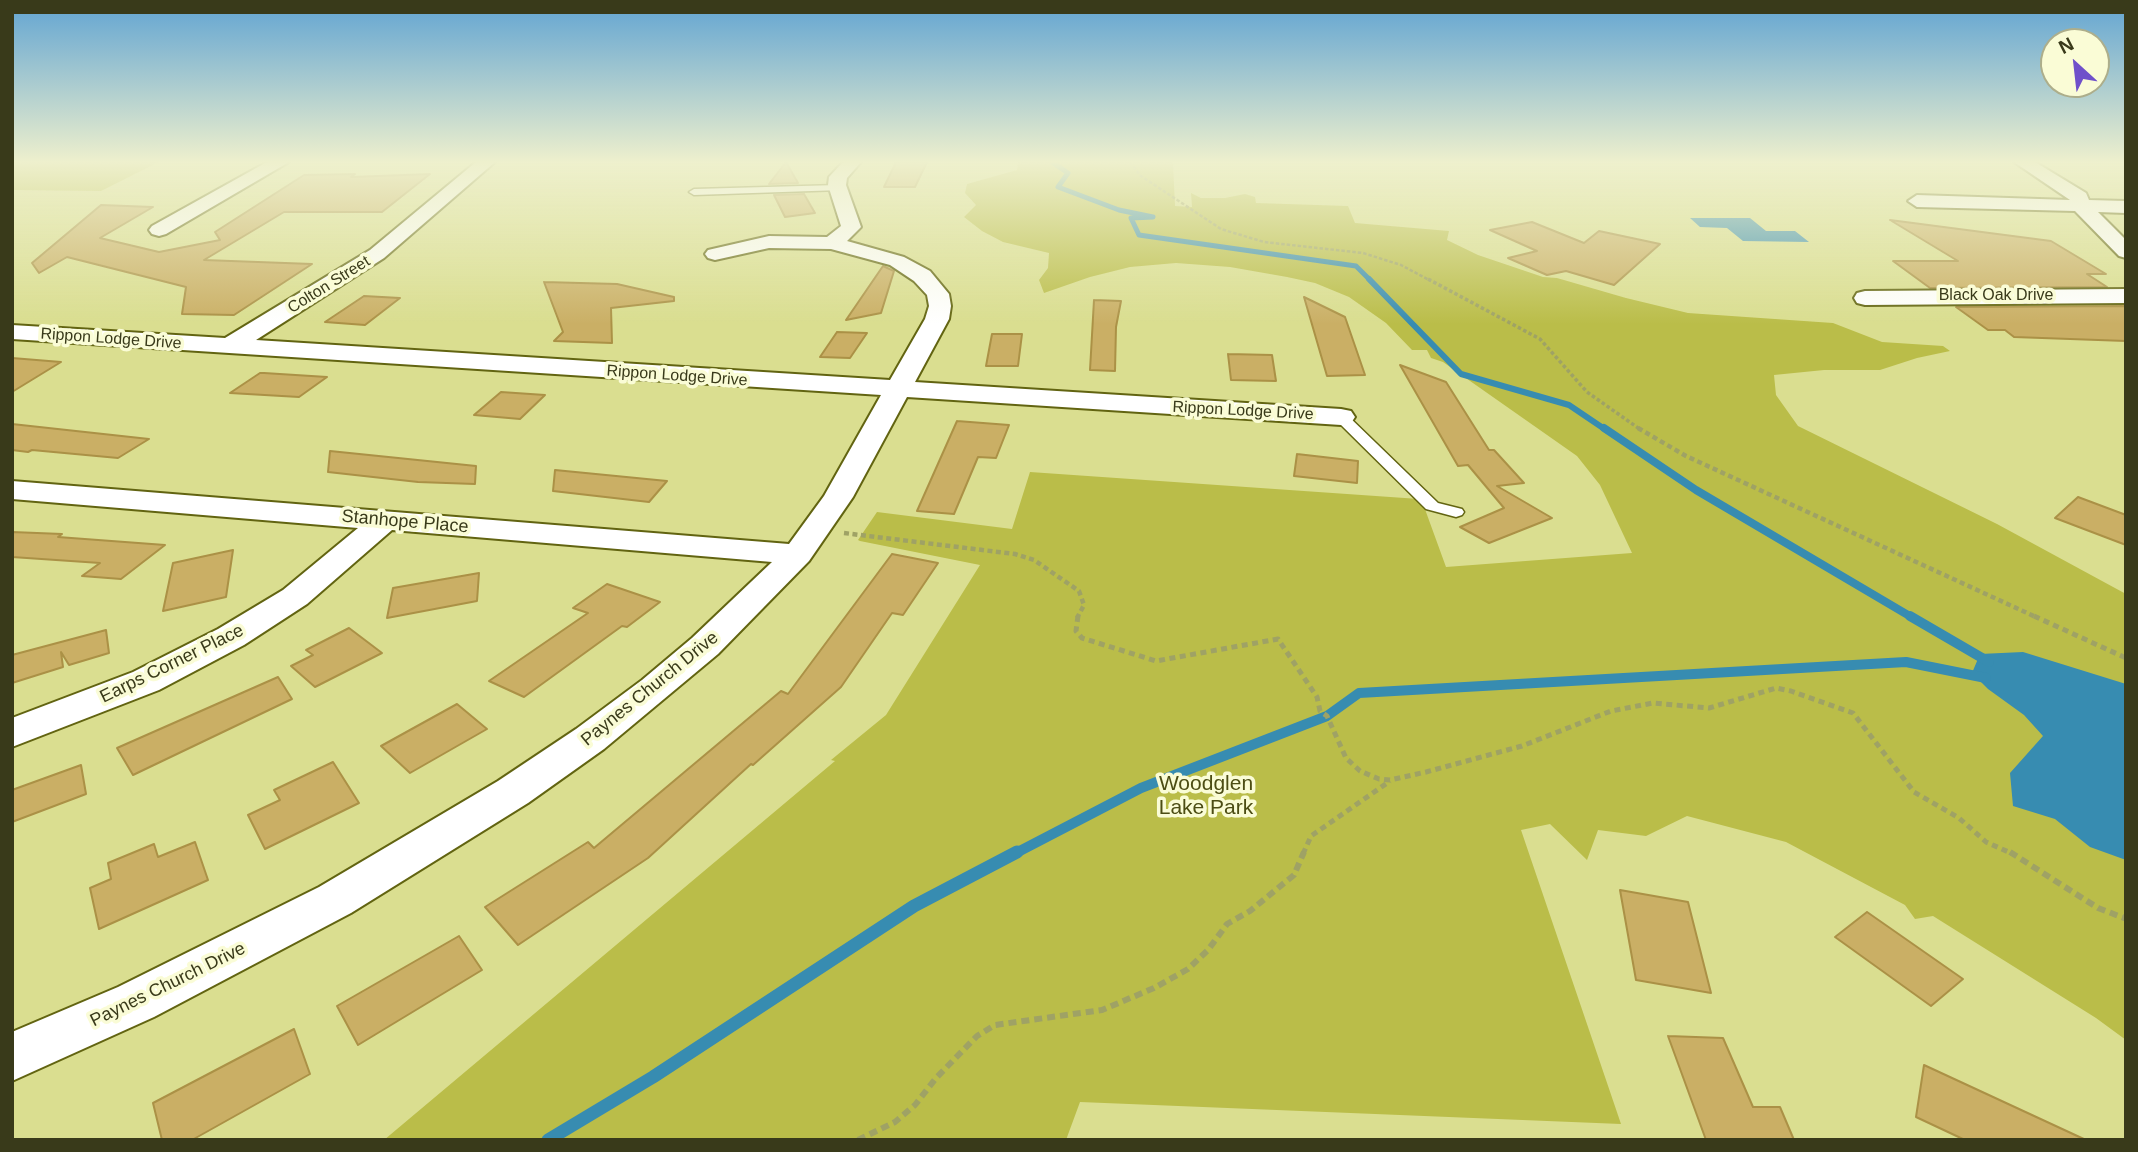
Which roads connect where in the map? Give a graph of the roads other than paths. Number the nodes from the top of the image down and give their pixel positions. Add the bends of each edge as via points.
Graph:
1 (185, 216) edge
2 (423, 216) edge
3 (847, 216) edge
4 (2091, 216) edge
5 (159, 230) dead end
6 (832, 243) junction
7 (2126, 251) edge
8 (715, 254) dead end
9 (2126, 296) edge
10 (1866, 298) dead end
11 (12, 332) edge
12 (230, 346) junction
13 (897, 390) junction
14 (1341, 417) joint
15 (12, 491) edge
16 (1456, 512) dead end
17 (385, 520) junction
18 (807, 542) junction
19 (12, 733) edge
20 (12, 1057) edge

1 - 5 street
2 - 12 street, Colton Street via 377,254
3 - 6 street via 851,227
4 - 7 street
6 - 8 street, Paynes Church Drive via 769,242
6 - 13 street, Paynes Church Drive via 897,261 922,276 938,294 937,319
9 - 10 street, Black Oak Drive
11 - 12 street, Rippon Lodge Drive
12 - 13 street, Rippon Lodge Drive
13 - 14 street, Rippon Lodge Drive
13 - 18 street, Paynes Church Drive
14 - 16 lane via 1432,506
15 - 17 street, Stanhope Place
17 - 18 street, Stanhope Place
17 - 19 street, Earps Corner Place via 295,597 231,637 146,681
18 - 20 street, Paynes Church Drive via 705,646 655,689 513,792 335,900 239,951 136,1003

